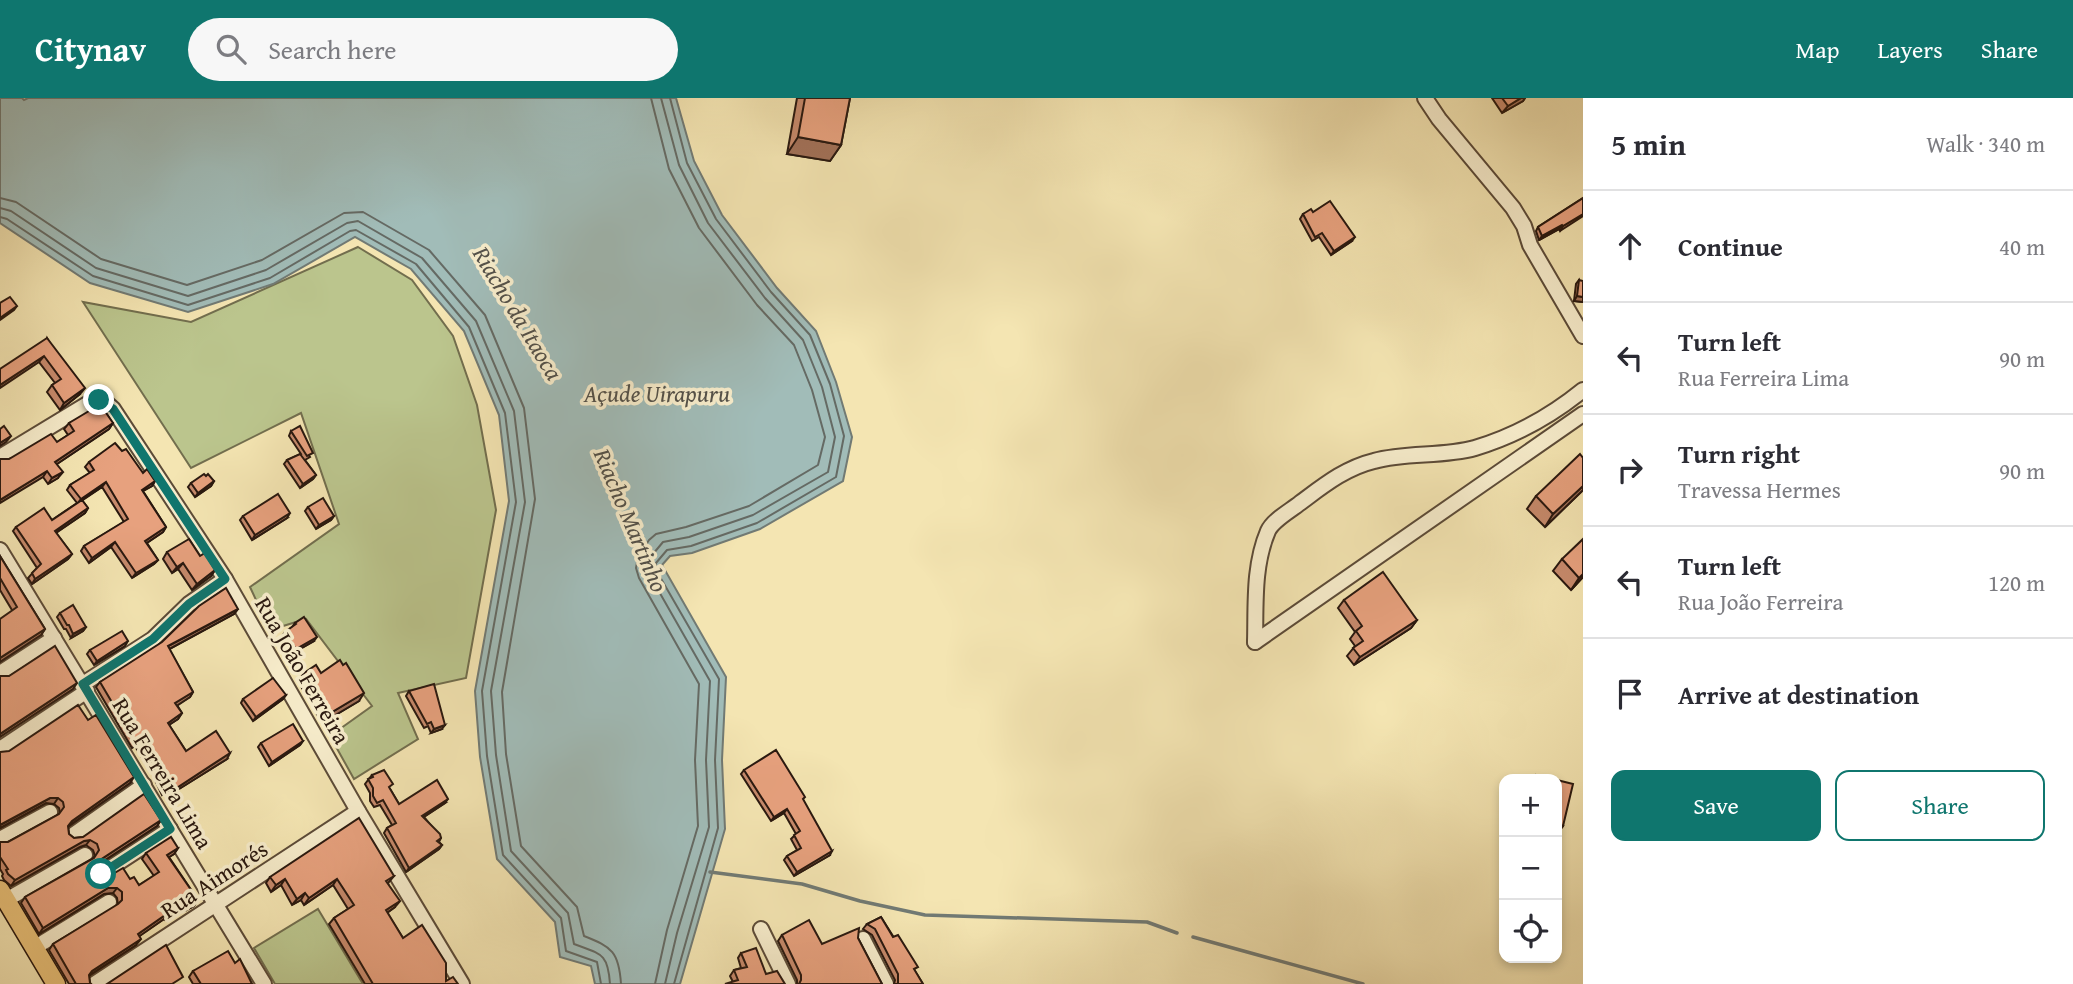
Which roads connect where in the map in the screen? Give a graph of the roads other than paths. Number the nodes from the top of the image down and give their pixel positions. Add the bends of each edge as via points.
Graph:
1 (1425, 98) edge
2 (1583, 336) edge
3 (1583, 390) edge
4 (1583, 414) edge
5 (0, 457) edge
6 (0, 550) edge
7 (225, 579) junction
8 (54, 638) junction
9 (0, 673) edge
10 (85, 687) junction
11 (0, 749) edge
12 (144, 785) junction
13 (358, 811) junction
14 (50, 812) dead end
15 (170, 829) junction
16 (73, 835) edge
17 (0, 839) edge
18 (85, 855) dead end
19 (101, 874) edge
20 (3, 895) edge
21 (108, 902) dead end
22 (215, 905) junction
23 (761, 929) dead end
24 (863, 939) dead end
25 (34, 948) junction
26 (55, 984) edge
27 (94, 984) edge
28 (264, 984) edge
29 (462, 984) edge
30 (788, 984) edge
31 (886, 984) edge

1 - 2 street via 1513,208
3 - 4 street via 1556,412 1473,448 1375,460 1325,484 1269,529 1256,589 1255,642
5 - 7 street, Rua João Ferreira via 99,400 113,409
6 - 8 street, Rua Ferreira Lima
7 - 10 street via 189,604 153,639
7 - 13 street, Rua João Ferreira
8 - 9 street
8 - 10 street, Rua Ferreira Lima
10 - 11 street
10 - 12 street, Rua Ferreira Lima
12 - 15 street, Rua Ferreira Lima
12 - 16 street
13 - 22 street, Rua Aimorés
13 - 29 street, Rua João Ferreira
14 - 17 street
15 - 19 street
15 - 22 street, Rua Ferreira Lima
18 - 20 street
20 - 25 main road
21 - 25 street
22 - 27 street, Rua Aimorés
22 - 28 street, Rua Ferreira Lima
23 - 30 street
24 - 31 street
25 - 26 main road

